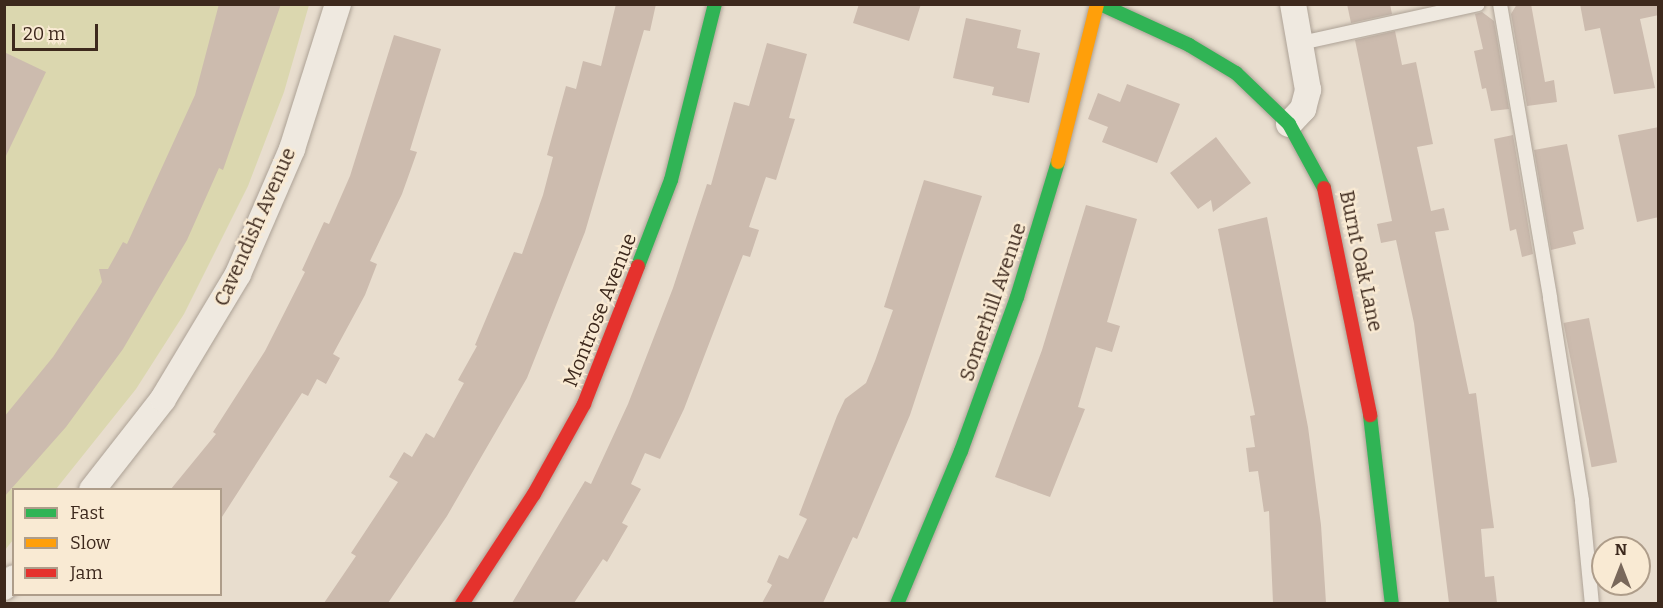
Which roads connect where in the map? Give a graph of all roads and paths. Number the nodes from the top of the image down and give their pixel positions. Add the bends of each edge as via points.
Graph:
1 (338, 4) edge
2 (715, 4) edge
3 (1098, 4) edge
4 (1293, 4) edge
5 (1478, 4) edge
6 (1500, 4) edge
7 (1301, 44) junction
8 (1289, 124) junction
9 (93, 488) edge
10 (462, 603) edge
11 (897, 603) edge
12 (1392, 603) edge
13 (1592, 603) edge

1 - 9 street, Cavendish Avenue via 292,149 238,274 163,399
2 - 10 street, Montrose Avenue via 671,180 589,393 534,494
3 - 8 street, Burnt Oak Lane via 1189,45 1236,73
3 - 11 street, Somerhill Avenue via 1050,195 1017,297 961,451
4 - 7 street
5 - 7 lane
6 - 13 lane via 1582,501
7 - 8 street via 1307,100
8 - 12 street, Burnt Oak Lane via 1318,170 1330,203 1367,386

